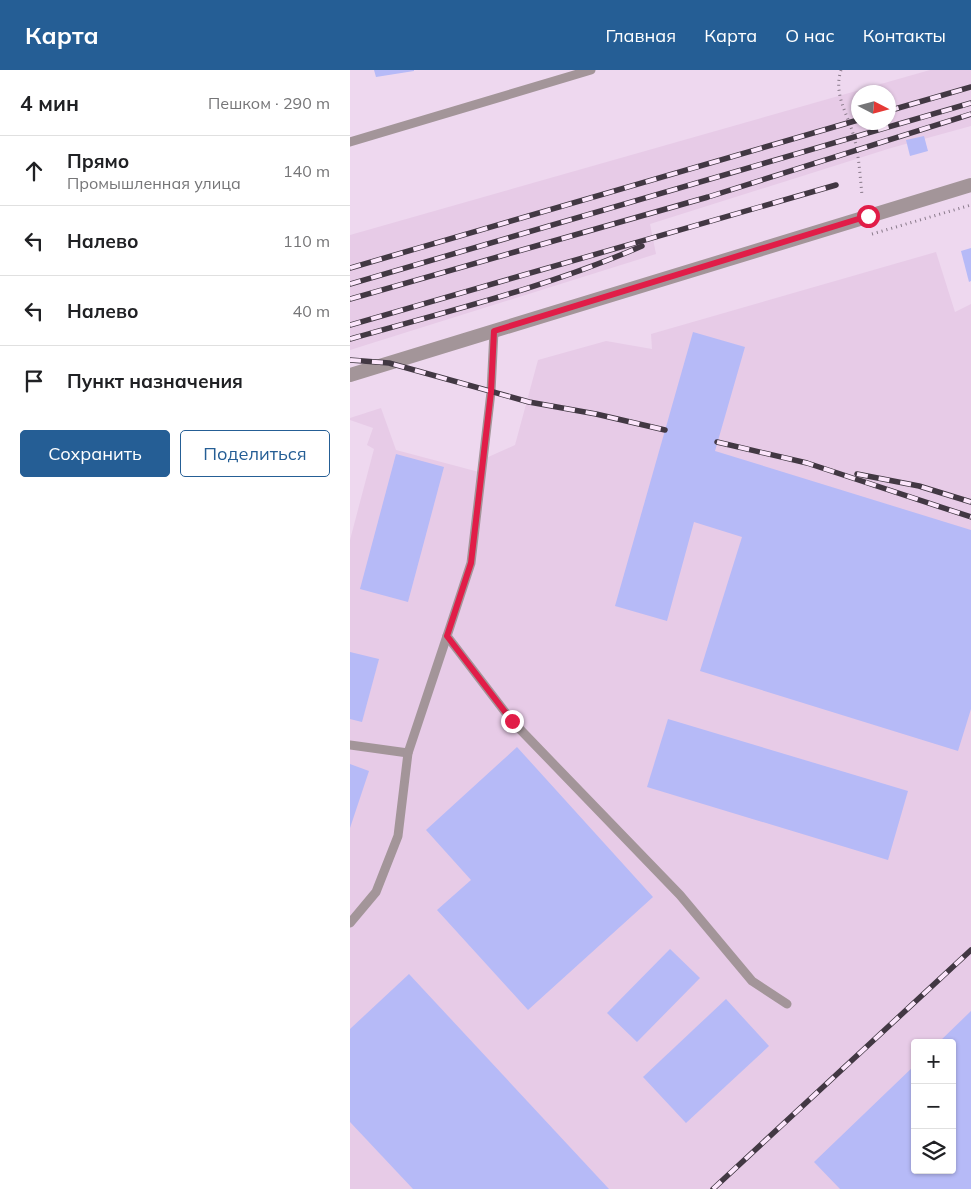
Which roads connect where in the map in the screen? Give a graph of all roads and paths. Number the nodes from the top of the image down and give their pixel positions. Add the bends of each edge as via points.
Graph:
1 (590, 70) edge
2 (841, 70) edge
3 (350, 142) edge
4 (971, 185) edge
5 (862, 195) dead end
6 (971, 205) edge
7 (872, 234) dead end
8 (494, 331) junction
9 (350, 375) edge
10 (447, 636) junction
11 (350, 745) edge
12 (408, 753) junction
13 (350, 923) edge
14 (787, 1004) dead end

1 - 3 lane
2 - 5 path via 838,80 842,105 854,136
4 - 8 street
6 - 7 path
8 - 9 street
8 - 10 lane via 491,392 471,563
10 - 12 lane
10 - 14 lane via 512,721 680,895 752,980
11 - 12 lane
12 - 13 lane via 398,836 376,892

